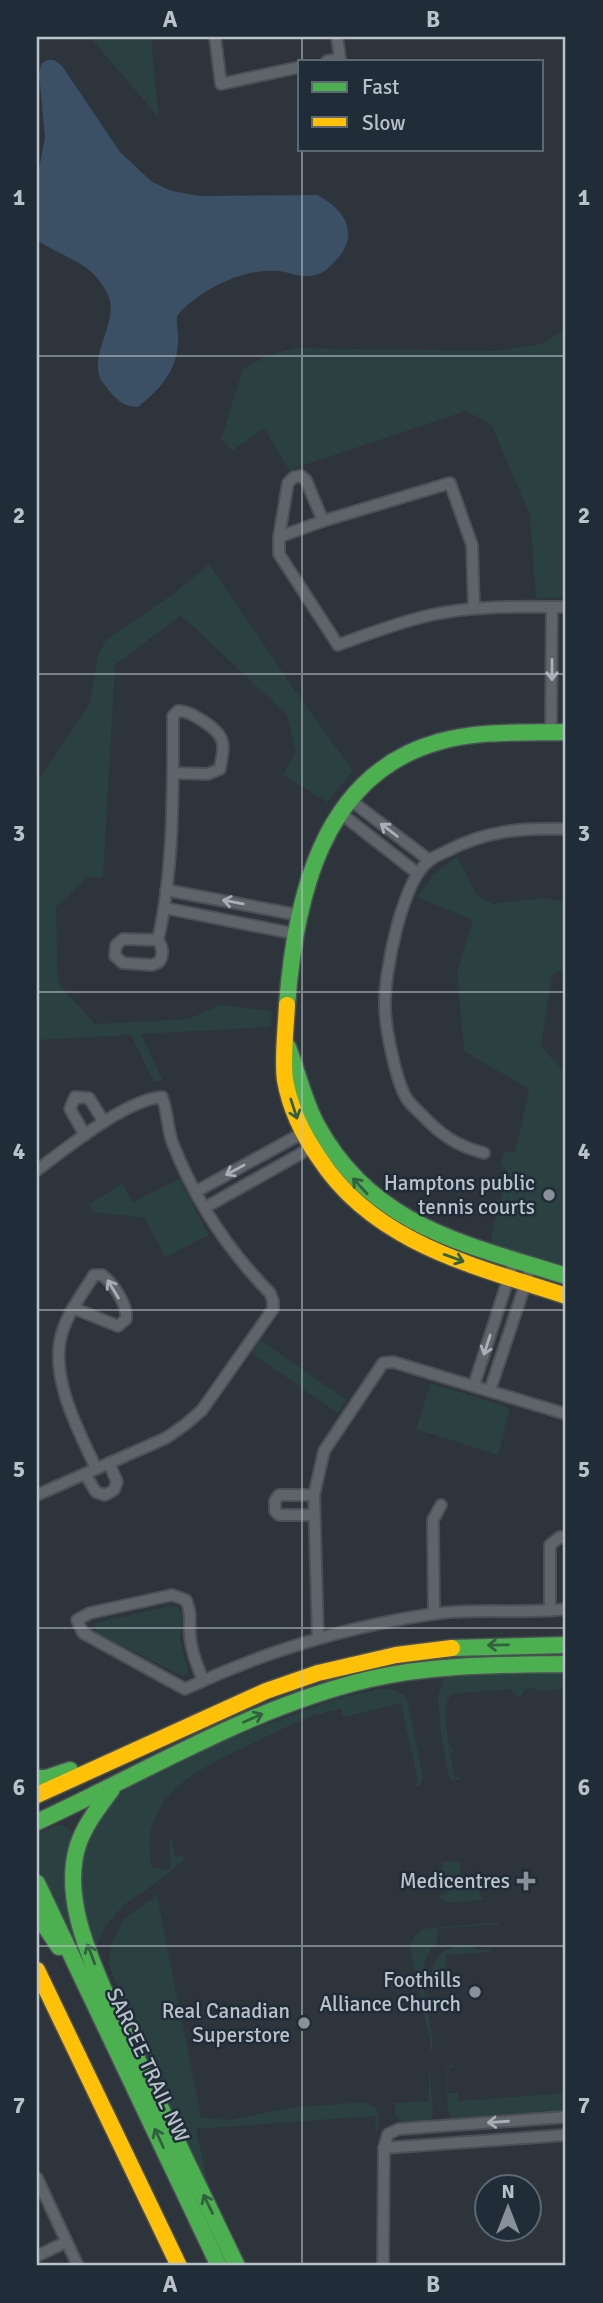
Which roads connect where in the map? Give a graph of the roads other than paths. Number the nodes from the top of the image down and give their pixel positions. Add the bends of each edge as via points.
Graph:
1 (215, 37) edge
2 (337, 37) edge
3 (334, 60) edge
4 (298, 67) edge
5 (323, 522) junction
6 (279, 537) junction
7 (552, 607) junction
8 (566, 607) edge
9 (474, 608) junction
10 (559, 732) edge
11 (173, 773) junction
12 (344, 805) junction
13 (566, 829) edge
14 (429, 860) junction
15 (417, 873) junction
16 (166, 890) junction
17 (165, 908) junction
18 (299, 915) junction
19 (296, 934) junction
20 (158, 940) dead end
21 (104, 1122) junction
22 (85, 1135) junction
23 (314, 1136) junction
24 (484, 1153) dead end
25 (37, 1170) edge
26 (197, 1191) junction
27 (206, 1207) junction
28 (515, 1258) junction
29 (531, 1264) junction
30 (509, 1276) junction
31 (566, 1276) edge
32 (525, 1282) junction
33 (566, 1296) edge
34 (73, 1308) junction
35 (474, 1385) junction
36 (490, 1390) junction
37 (566, 1414) edge
38 (109, 1463) junction
39 (91, 1471) junction
40 (37, 1495) edge
41 (314, 1495) junction
42 (441, 1505) dead end
43 (314, 1515) junction
44 (566, 1538) edge
45 (566, 1609) edge
46 (550, 1611) junction
47 (434, 1614) junction
48 (318, 1638) junction
49 (566, 1645) edge
50 (566, 1664) edge
51 (203, 1680) junction
52 (255, 1696) junction
53 (133, 1751) junction
54 (37, 1778) edge
55 (114, 1786) junction
56 (37, 1795) edge
57 (37, 1806) edge
58 (37, 1822) edge
59 (37, 1883) edge
60 (37, 1914) edge
61 (37, 1970) edge
62 (82, 1977) junction
63 (37, 1991) edge
64 (102, 2106) junction
65 (566, 2117) edge
66 (566, 2134) edge
67 (384, 2148) junction
68 (37, 2178) edge
69 (66, 2242) junction
70 (37, 2256) edge
71 (78, 2266) edge
72 (179, 2266) edge
73 (219, 2266) edge
74 (237, 2266) edge
75 (383, 2266) edge

1 - 4 street via 221,84
2 - 3 street via 340,59
5 - 6 street
5 - 6 street via 306,480 294,477 288,483
5 - 9 street via 450,483 472,545
6 - 9 street via 282,561 338,645 409,620
7 - 8 street
7 - 9 street
7 -> 10 street
10 - 12 main road via 493,733 443,740 385,766
11 - 11 street via 208,774 220,769 223,745 218,733 181,710 173,716
11 - 16 street
14 -> 12 street
12 - 15 street
12 - 18 main road via 320,845
13 - 14 street via 501,831 468,840
14 - 15 street
15 - 24 street via 400,913 391,957 385,1006 393,1058 407,1099 440,1134
16 - 17 street
18 -> 16 street
17 - 19 street
17 - 20 street
18 - 19 main road
19 - 23 main road via 285,1012 285,1076 292,1105
21 - 22 street
21 - 22 street via 89,1098 75,1097 70,1109
21 - 26 street via 150,1098 162,1097 172,1143
22 - 25 street
23 -> 26 street
23 - 27 street
28 -> 23 main road via 449,1238 385,1208
23 -> 30 main road via 358,1205 381,1224 418,1245
26 - 27 street
27 - 38 street via 227,1245 270,1293 273,1309 202,1410 166,1438
28 - 29 main road
28 - 30 street
29 - 31 main road
29 - 32 street
30 - 32 main road
30 -> 35 street
32 - 33 main road
32 - 36 street
34 -> 34 street via 118,1326 127,1312 102,1275 94,1275
34 - 39 street via 61,1334 60,1359 69,1411
35 - 36 street
35 - 41 street via 383,1363 324,1451
36 - 37 street
38 - 39 street
38 - 39 street via 117,1482 105,1495 96,1492
39 - 40 street
41 - 43 street
41 - 43 street via 279,1495 275,1501 279,1515
42 - 47 street via 433,1520
43 - 48 street
44 - 46 street via 550,1545
45 - 46 street
46 - 47 street
47 - 48 street
48 - 51 street
49 -> 52 main road via 466,1647 396,1655 318,1673
55 -> 50 main road via 297,1700 371,1678 453,1667
51 - 51 street via 192,1653 191,1611 186,1600 172,1595 77,1620 82,1633 185,1689
52 - 53 main road
52 - 57 main road via 228,1716
53 - 54 main road
53 - 56 main road
55 - 58 main road
74 -> 55 main road via 110,1999 79,1916 74,1885 76,1853 87,1824
59 - 62 main road, SARCEE TRAIL NW
60 - 62 main road
61 - 64 main road
73 -> 62 main road, SARCEE TRAIL NW
63 - 64 main road via 90,2096
64 - 72 main road
65 -> 67 street via 398,2129 388,2134
66 - 67 street
67 - 75 street
68 - 69 street
69 - 70 street
69 - 71 street

